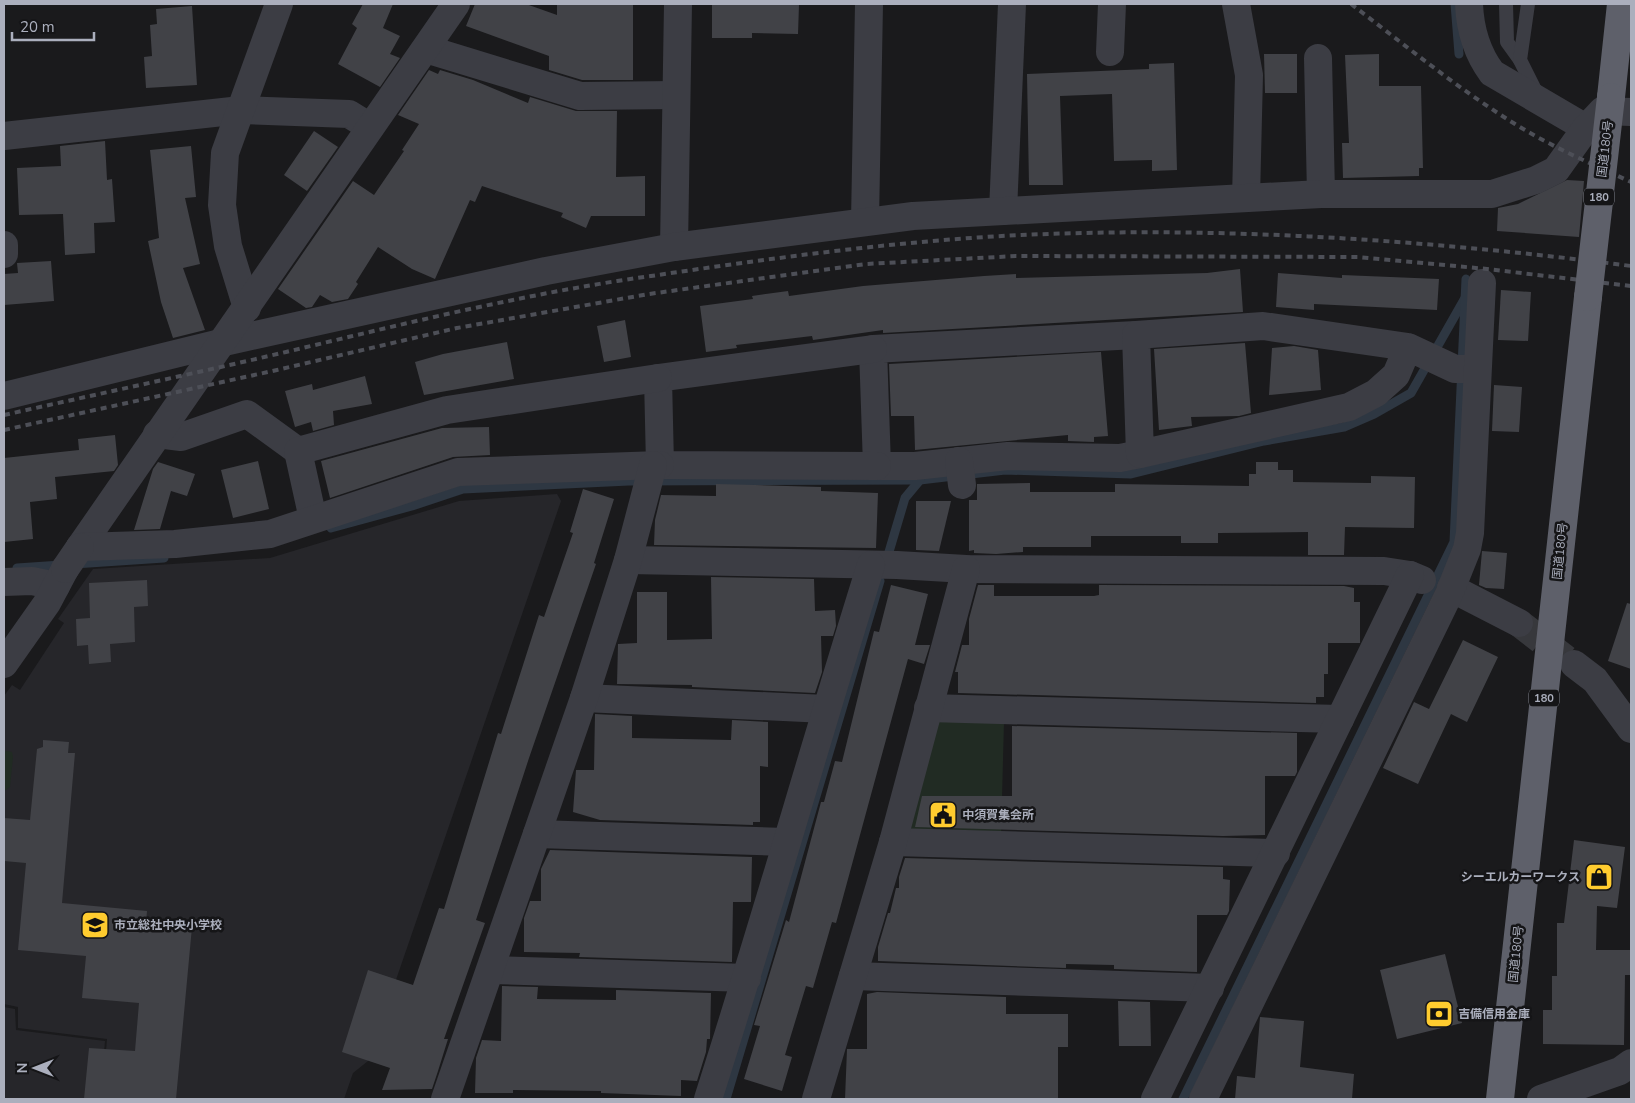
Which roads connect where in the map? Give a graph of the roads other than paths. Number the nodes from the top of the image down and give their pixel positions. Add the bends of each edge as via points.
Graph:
1 (279, 4) edge
2 (456, 4) edge
3 (678, 4) edge
4 (869, 4) edge
5 (1012, 4) edge
6 (1112, 4) edge
7 (1236, 4) edge
8 (1469, 4) edge
9 (1506, 4) edge
10 (1528, 4) edge
11 (1621, 4) edge
12 (426, 49) junction
13 (1110, 52) dead end
14 (1318, 58) dead end
15 (1520, 60) junction
16 (676, 96) junction
17 (1540, 101) junction
18 (1621, 104) edge
19 (241, 110) junction
20 (370, 128) junction
21 (1586, 128) junction
22 (4, 136) edge
23 (1321, 194) junction
24 (1246, 198) junction
25 (1003, 211) junction
26 (864, 221) junction
27 (4, 245) edge
28 (674, 247) junction
29 (4, 254) edge
30 (1482, 283) dead end
31 (247, 308) junction
32 (1136, 335) junction
33 (224, 342) junction
34 (873, 349) junction
35 (1445, 361) junction
36 (658, 378) junction
37 (4, 396) edge
38 (157, 434) junction
39 (298, 451) junction
40 (1140, 454) junction
41 (877, 466) junction
42 (653, 473) junction
43 (313, 519) junction
44 (628, 560) junction
45 (69, 564) junction
46 (884, 565) junction
47 (966, 569) junction
48 (4, 582) edge
49 (1452, 588) junction
50 (1519, 623) tunnel mouth
51 (4, 664) edge
52 (1574, 664) tunnel mouth
53 (584, 698) junction
54 (928, 708) junction
55 (826, 709) junction
56 (1340, 719) junction
57 (1631, 725) edge
58 (537, 834) junction
59 (785, 842) junction
60 (893, 842) junction
61 (1276, 853) junction
62 (492, 970) junction
63 (853, 976) junction
64 (747, 978) junction
65 (1210, 988) junction
66 (1631, 1063) edge
67 (445, 1099) edge
68 (708, 1099) edge
69 (816, 1099) edge
70 (1156, 1099) edge
71 (1203, 1099) edge
72 (1500, 1099) edge
73 (1541, 1099) edge

1 - 19 street
2 - 12 street
3 - 16 street
4 - 26 street
5 - 25 street
6 - 13 street
7 - 24 street via 1249,75
8 - 17 street via 1469,18 1485,64 1492,73
9 - 15 lane via 1507,42
10 - 15 lane
11 - 18 highway, 国道180号 / 180
12 - 16 street via 580,96
12 - 20 street
14 - 23 street
15 - 17 lane
16 - 28 street
17 - 21 street
18 - 21 street via 1602,111
18 - 72 highway, 国道180号 / 180, bridge via 1588,297
19 - 20 street via 349,114
19 - 22 street
19 - 31 street via 225,153 222,205 228,246
20 - 31 street
21 - 23 street via 1556,170 1492,194
23 - 24 street
24 - 25 street
25 - 26 street
26 - 28 street
27 - 29 street
28 - 33 street via 546,271
30 - 35 street
31 - 33 street
32 - 34 street
32 - 35 street via 1262,326
32 - 40 street
33 - 37 street
33 - 38 street
34 - 36 street
34 - 41 street
35 - 40 street via 1396,375 1376,393 1349,407
35 - 49 street via 1470,533
36 - 39 street via 447,410
36 - 42 street
38 - 39 street via 180,437 247,414
38 - 45 street
39 - 43 street
40 - 41 street via 1120,458 1008,456 960,473 915,466
41 - 42 street
42 - 43 street via 458,472
42 - 44 street
43 - 45 street via 270,534 175,544
44 - 46 street
44 - 53 street
45 - 48 street via 32,582
45 - 51 street via 47,603
46 - 47 street
46 - 55 street
47 - 54 street
47 - 56 street via 1384,571 1416,578
49 - 50 street
49 - 71 street
52 - 57 street via 1595,680
53 - 55 street
53 - 58 street
54 - 56 street
54 - 60 street
55 - 59 street
56 - 61 street
58 - 59 street
58 - 62 street
59 - 64 street
60 - 61 street
60 - 63 street
61 - 65 street
62 - 64 street
62 - 67 street
63 - 65 street
63 - 69 street
64 - 68 street
65 - 70 street
66 - 73 street via 1620,1071

